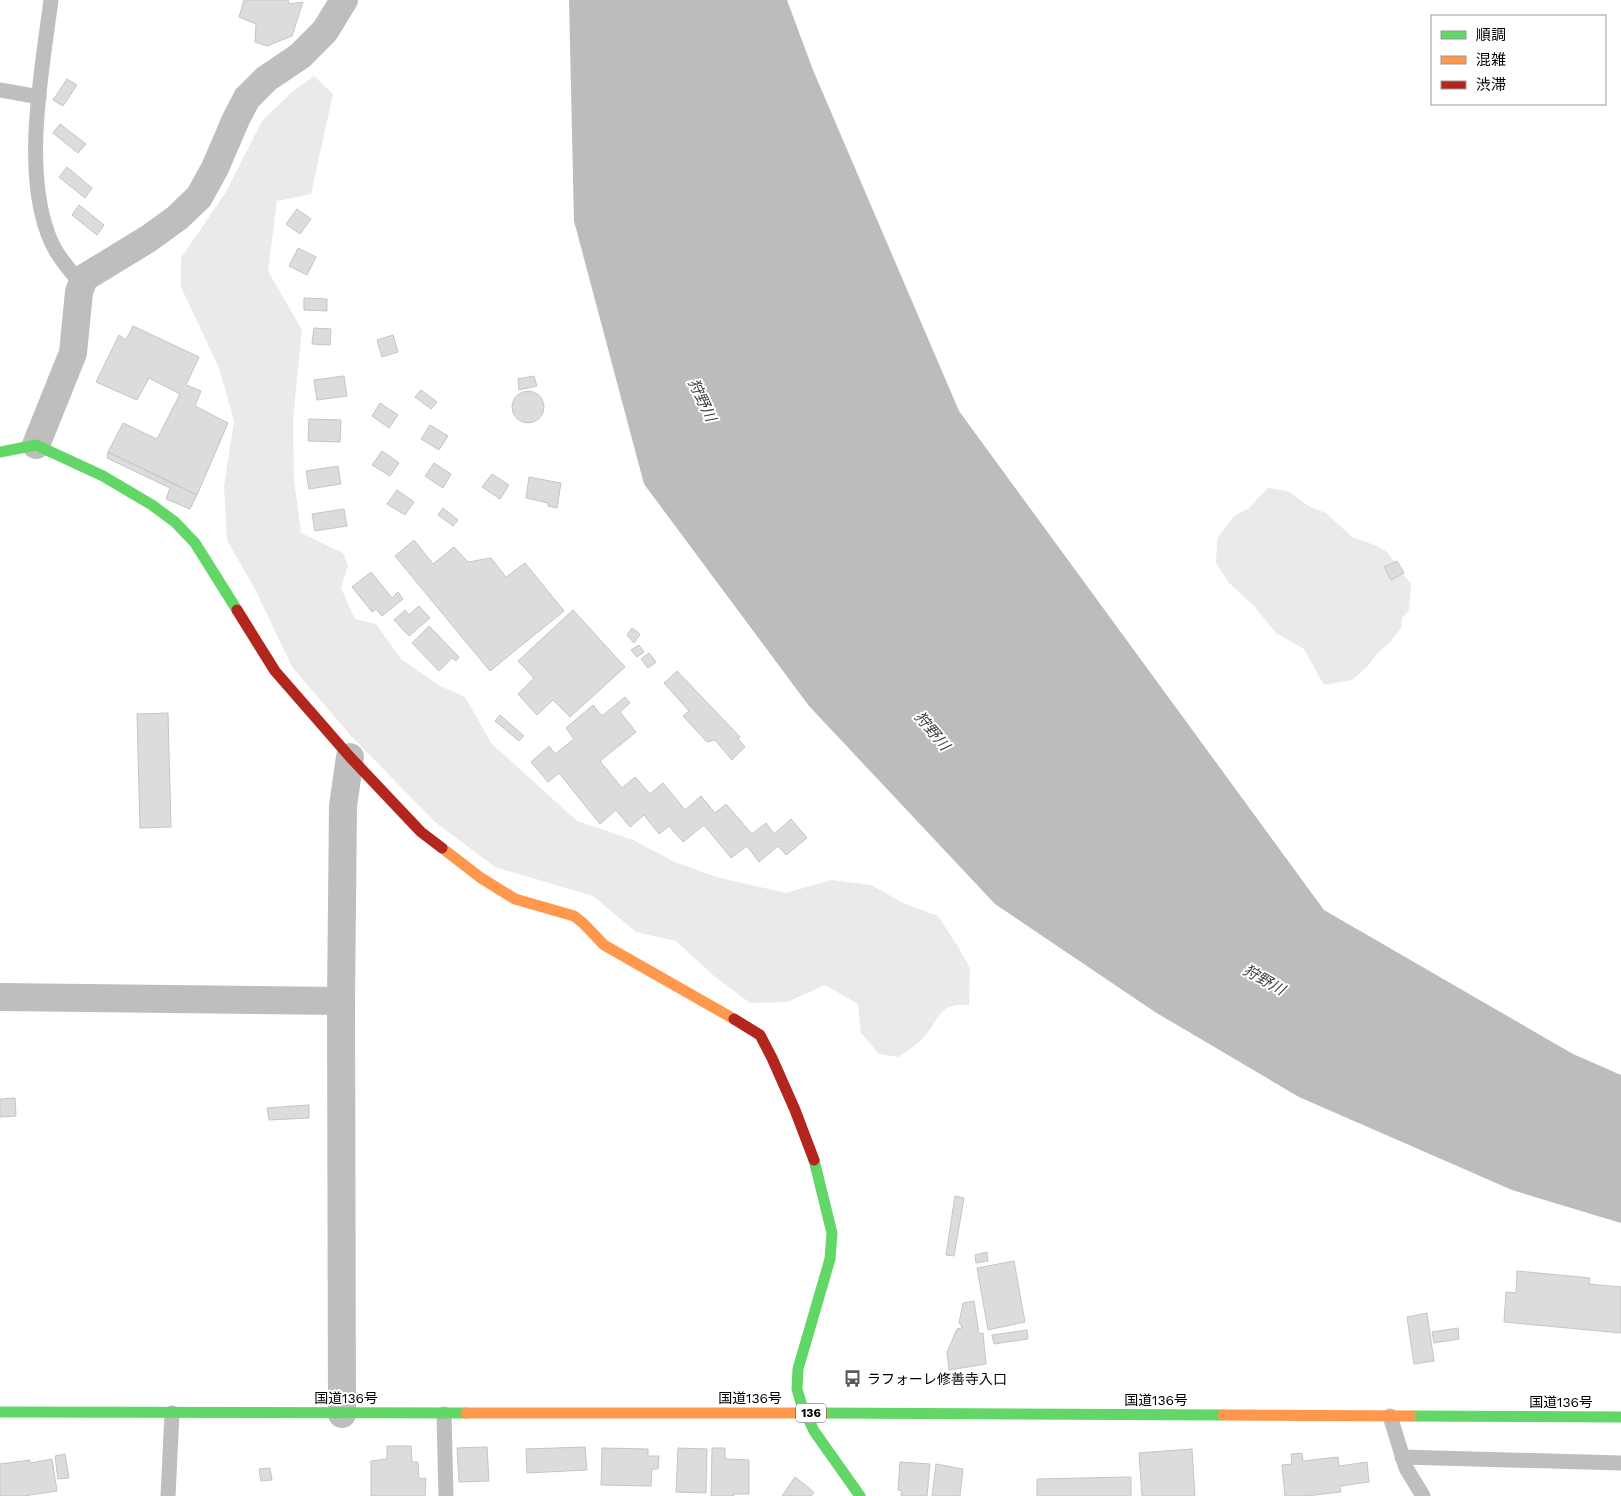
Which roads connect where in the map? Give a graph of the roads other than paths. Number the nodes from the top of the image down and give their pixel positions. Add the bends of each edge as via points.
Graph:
1 (51, 0) edge
2 (344, 0) edge
3 (0, 90) edge
4 (39, 96) junction
5 (82, 284) junction
6 (36, 445) junction
7 (0, 452) edge
8 (350, 758) junction
9 (0, 997) edge
10 (341, 1001) junction
11 (0, 1412) edge
12 (172, 1413) junction
13 (805, 1413) junction
14 (342, 1414) junction
15 (444, 1414) junction
16 (1390, 1416) junction
17 (1621, 1418) edge
18 (1402, 1457) junction
19 (1621, 1463) edge
20 (168, 1496) edge
21 (446, 1496) edge
22 (860, 1496) edge
23 (1423, 1496) edge

1 - 4 lane
2 - 5 street via 325,31 300,56 266,79 248,98 198,197 177,218 84,278
3 - 4 lane
4 - 5 lane via 36,160 39,200 48,234 60,260
5 - 6 street via 72,353
6 - 7 main road
6 - 8 main road via 103,476 175,522 195,543 275,670
8 - 10 street via 343,806
8 - 13 main road via 421,832 481,878 515,899 574,916 604,945 760,1035 791,1101 814,1163 832,1233 830,1259 798,1370 797,1388
9 - 10 street
10 - 14 street
11 - 12 main road, 国道136号 / 136
12 - 14 main road, 国道136号 / 136
12 - 20 lane
13 - 15 main road, 国道136号 / 136
13 - 16 main road, 国道136号 / 136
13 - 22 main road via 824,1447
14 - 15 main road, 国道136号 / 136
15 - 21 lane
16 - 17 main road, 国道136号 / 136
16 - 18 lane
18 - 19 lane
18 - 23 lane

